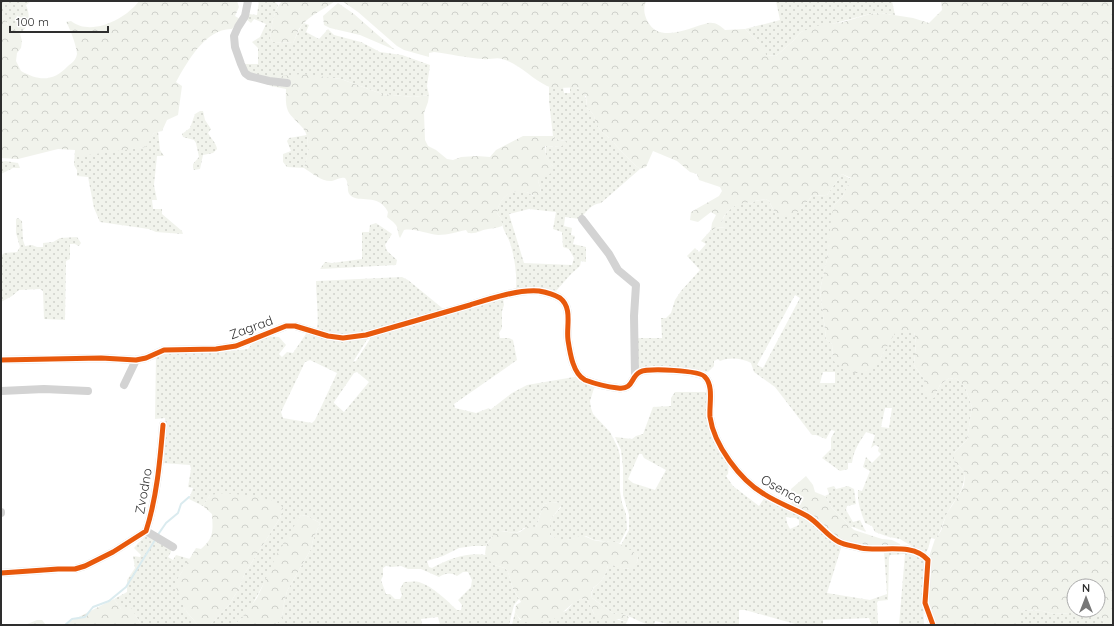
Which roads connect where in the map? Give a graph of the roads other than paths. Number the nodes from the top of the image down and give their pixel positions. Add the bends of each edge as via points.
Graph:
1 (248, 1) edge
2 (287, 83) dead end
3 (582, 219) dead end
4 (504, 295) joint
5 (1, 360) edge
6 (136, 360) junction
7 (635, 376) junction
8 (124, 385) dead end
9 (1, 391) edge
10 (88, 391) dead end
11 (163, 425) dead end
12 (153, 535) junction
13 (173, 547) dead end
14 (1, 573) edge
15 (933, 625) edge

1 - 2 street via 245,16 234,36 235,47 245,73 269,81
3 - 7 street via 610,254 618,270 636,285
4 - 6 street, Zagrad via 366,335 343,338 286,326 236,346 164,350
4 - 7 street, Osenca via 538,291 560,298 568,313 568,340 574,367 578,375 585,380 626,388
5 - 6 street, Zagrad
6 - 8 street
7 - 15 street, Osenca via 647,370 700,373 709,384 710,417 714,431 723,451 749,483 764,494 810,517 839,541 863,548 916,551 923,554 928,560 925,603
9 - 10 street
11 - 12 street, Zvodno via 150,519
12 - 13 street
12 - 14 street, Zvodno via 120,547 75,569

